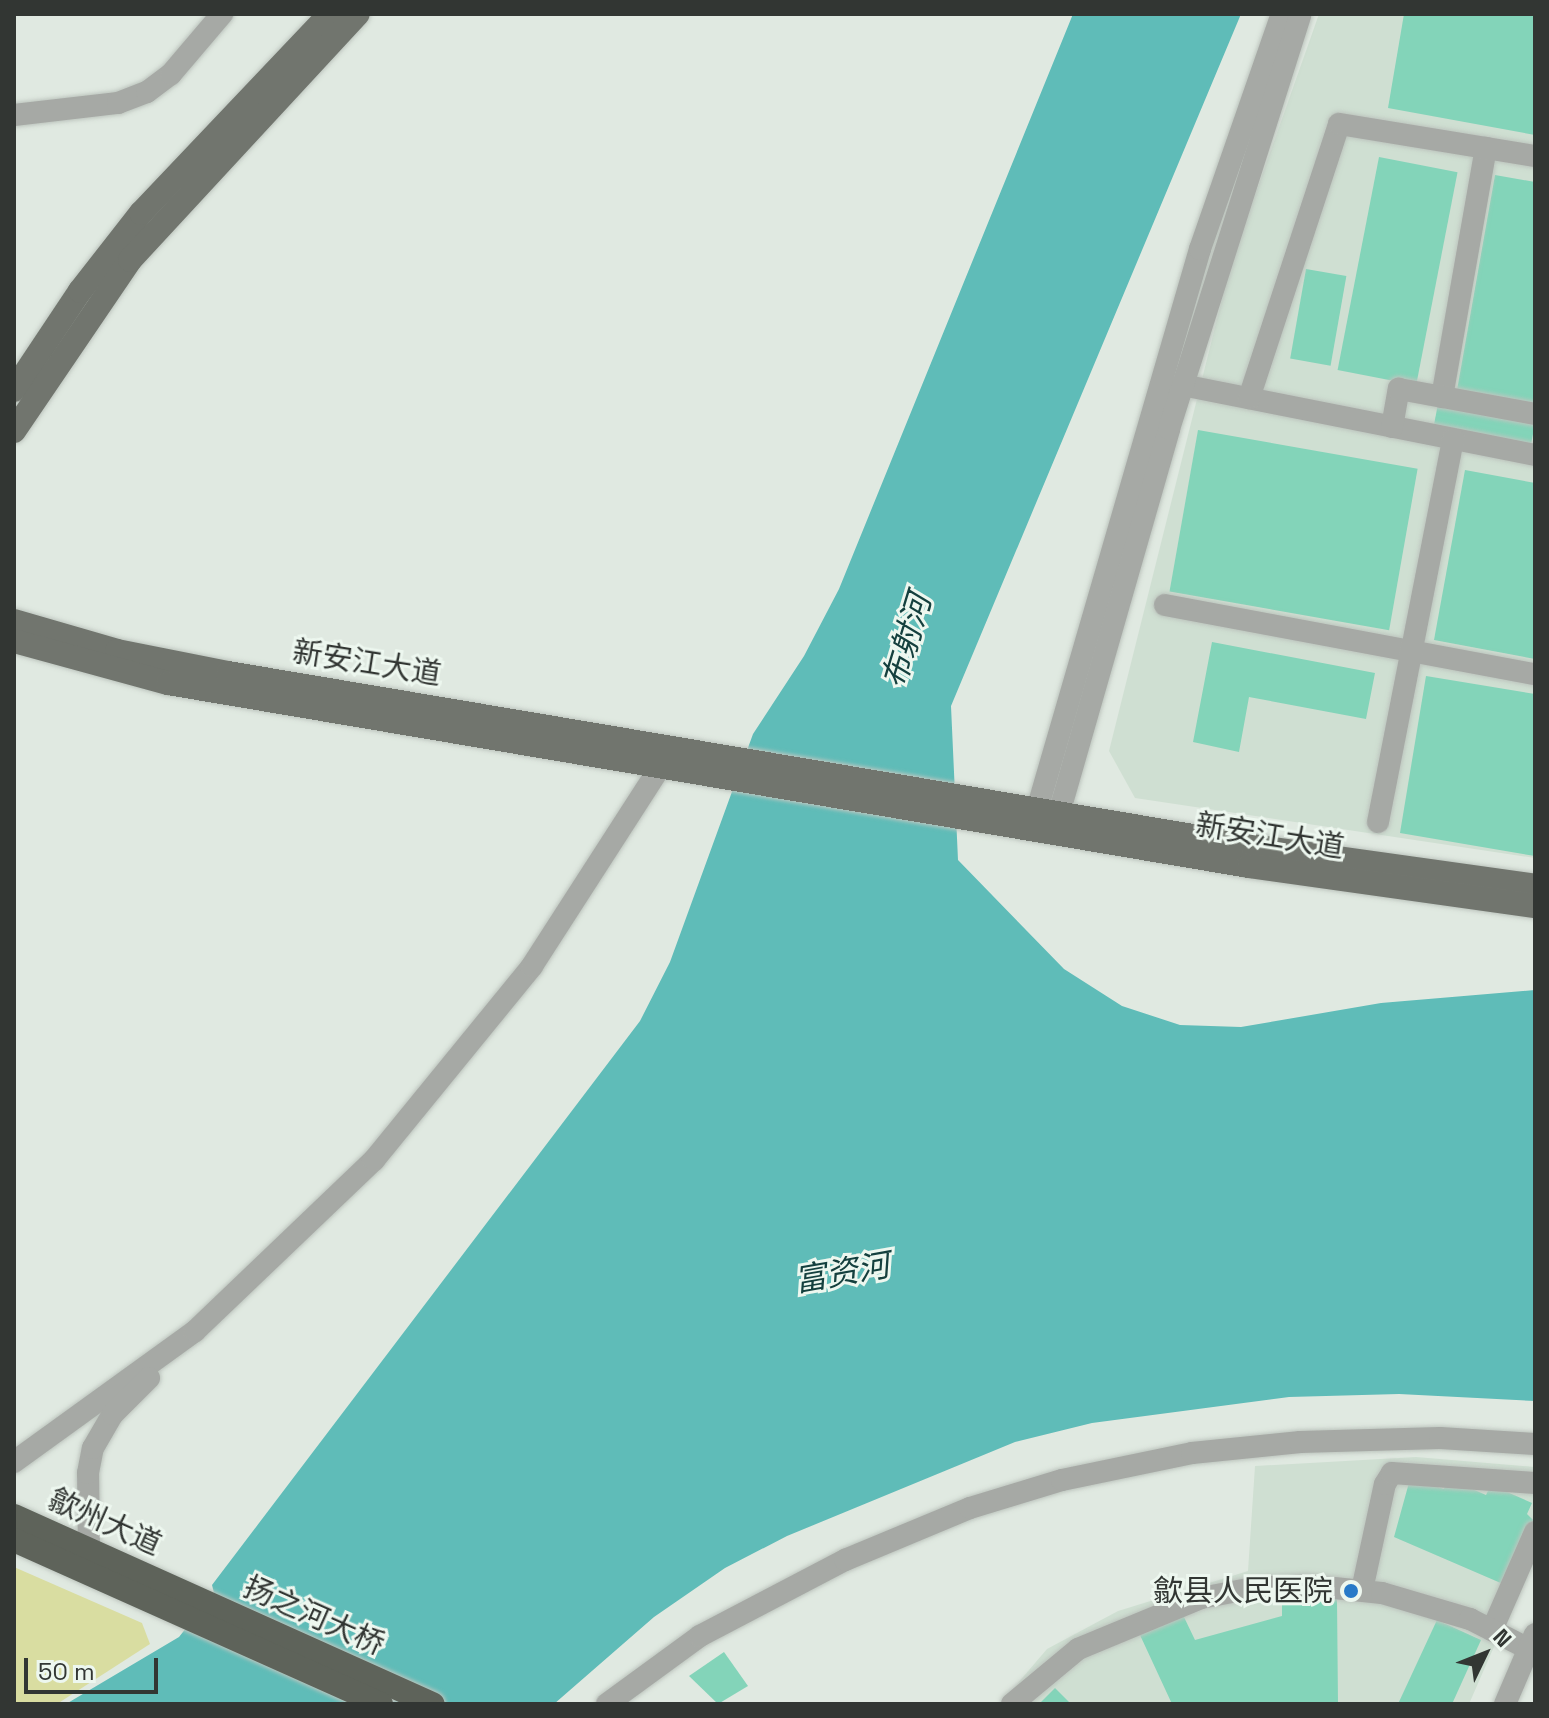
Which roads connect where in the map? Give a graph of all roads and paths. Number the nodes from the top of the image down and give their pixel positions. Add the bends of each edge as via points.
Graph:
1 (222, 14) edge
2 (330, 14) edge
3 (358, 14) edge
4 (1282, 14) edge
5 (1301, 14) edge
6 (14, 115) edge
7 (1486, 148) junction
8 (1535, 156) edge
9 (1182, 385) junction
10 (14, 390) edge
11 (1442, 397) junction
12 (1249, 398) junction
13 (1535, 414) edge
14 (1392, 427) junction
15 (14, 431) edge
16 (1453, 439) junction
17 (1535, 455) edge
18 (1165, 605) dead end
19 (14, 621) edge
20 (14, 641) edge
21 (1411, 651) junction
22 (1535, 674) edge
23 (712, 762) junction
24 (662, 764) junction
25 (1045, 820) junction
26 (1378, 822) dead end
27 (1535, 886) edge
28 (1535, 906) edge
29 (195, 1331) junction
30 (1535, 1444) edge
31 (14, 1462) edge
32 (1535, 1483) edge
33 (14, 1516) edge
34 (1535, 1532) edge
35 (14, 1540) edge
36 (89, 1550) junction
37 (1362, 1590) junction
38 (164, 1595) junction
39 (1492, 1630) junction
40 (1532, 1641) edge
41 (381, 1704) edge
42 (433, 1704) edge
43 (607, 1704) edge
44 (1012, 1704) edge
45 (1505, 1704) edge

1 - 6 street via 171,74 147,92 118,103
2 - 10 main road via 132,224
3 - 15 main road via 130,260
4 - 25 street via 1200,249
5 - 9 street
7 - 8 street
7 - 11 street
7 - 12 street via 1339,124
9 - 12 street
9 - 25 street
11 - 13 street
11 - 14 street via 1399,389
12 - 14 street
14 - 16 street
16 - 17 street
16 - 21 street
18 - 21 street
19 - 23 main road, 新安江大道 via 172,663
20 - 24 main road, 新安江大道 via 168,683
21 - 22 street
21 - 26 street
23 - 24 main road, 新安江大道
23 - 25 main road, 新安江大道
24 - 29 street via 568,914 454,1067 333,1203
25 - 27 main road, 新安江大道
25 - 28 main road, 新安江大道
29 - 31 street
29 - 36 street via 113,1414 98,1437 88,1473
30 - 43 street via 1426,1438 1246,1446 1148,1460 1051,1483 955,1514 845,1560 700,1636
32 - 37 street via 1392,1473 1385,1484
33 - 36 highway, 歙州大道
34 - 39 street
35 - 38 highway, 歙州大道
36 - 38 highway, 歙州大道
37 - 39 street via 1428,1605
37 - 44 street via 1279,1586 1201,1598 1078,1649
38 - 41 highway, 扬之河大桥
38 - 42 highway, 扬之河大桥
39 - 40 street
40 - 45 street

